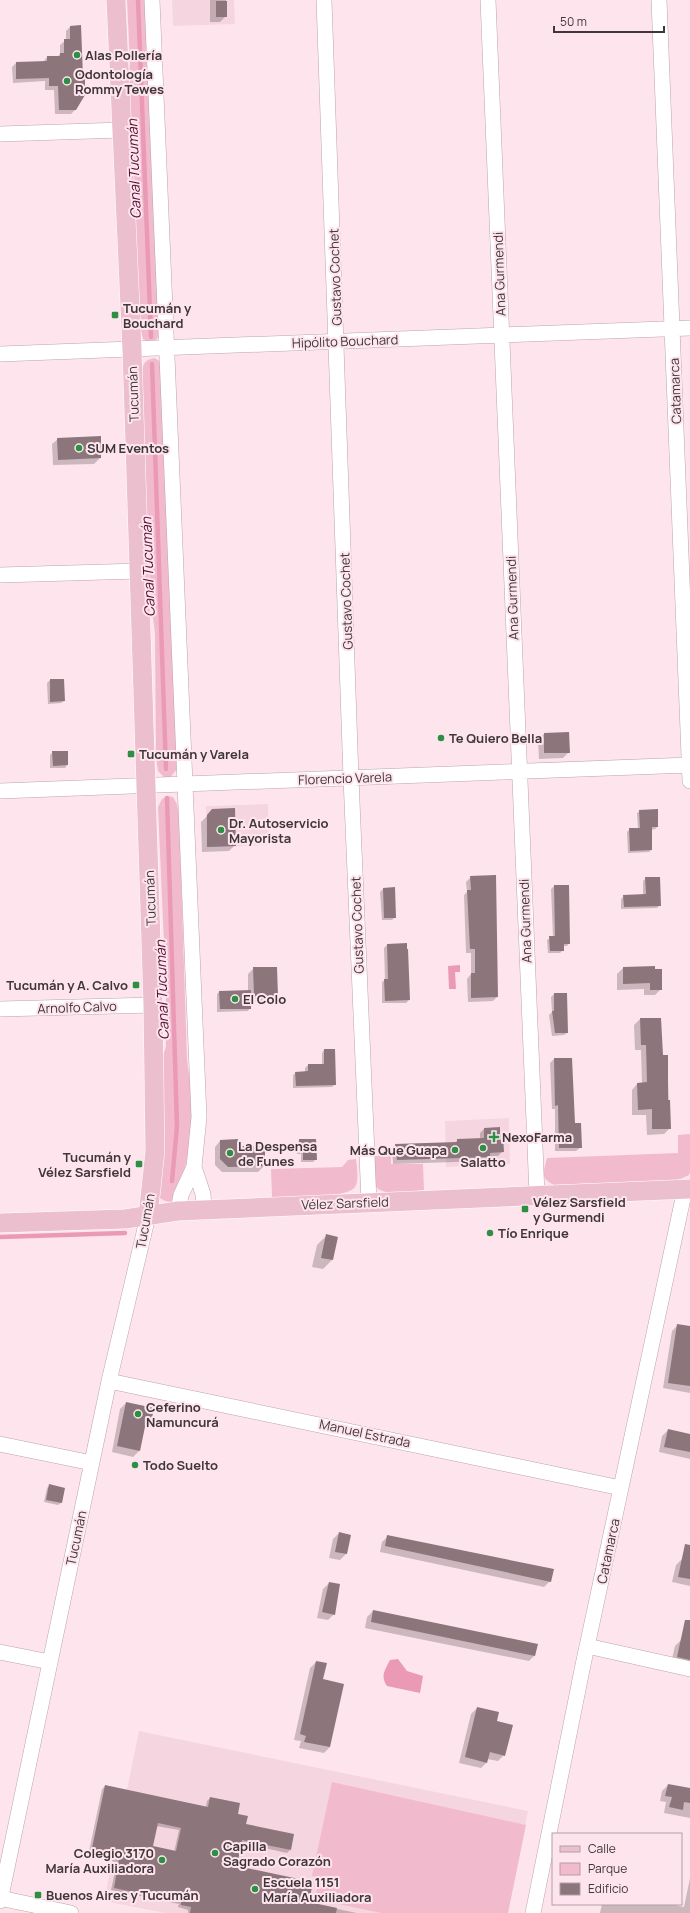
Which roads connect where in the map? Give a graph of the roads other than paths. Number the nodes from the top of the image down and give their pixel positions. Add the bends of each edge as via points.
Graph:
1 (116, 0) edge
2 (152, 0) edge
3 (324, 0) edge
4 (488, 0) edge
5 (659, 0) edge
6 (122, 130) junction
7 (0, 134) edge
8 (690, 328) edge
9 (672, 329) junction
10 (501, 335) junction
11 (337, 342) junction
12 (165, 349) junction
13 (132, 350) junction
14 (0, 354) edge
15 (140, 571) junction
16 (0, 575) edge
17 (690, 765) edge
18 (519, 771) junction
19 (352, 778) junction
20 (690, 781) edge
21 (185, 784) junction
22 (146, 786) junction
23 (0, 791) edge
24 (154, 1005) junction
25 (0, 1010) edge
26 (194, 1167) junction
27 (687, 1189) edge
28 (537, 1195) junction
29 (369, 1202) junction
30 (204, 1209) junction
31 (178, 1210) junction
32 (148, 1216) junction
33 (0, 1223) edge
34 (109, 1380) junction
35 (0, 1444) edge
36 (92, 1463) junction
37 (621, 1488) junction
38 (587, 1646) junction
39 (0, 1652) edge
40 (50, 1662) junction
41 (690, 1669) edge
42 (0, 1899) edge
43 (71, 1913) edge
44 (533, 1913) edge

1 - 6 main road, Tucumán
2 - 12 street
3 - 11 street, Gustavo Cochet
4 - 10 street, Ana Gurmendi
5 - 9 street, Catamarca
6 - 7 street
6 - 13 main road, Tucumán
8 - 9 street, Hipólito Bouchard
9 - 10 street, Hipólito Bouchard
9 - 17 street, Catamarca
10 - 11 street, Hipólito Bouchard
10 - 18 street, Ana Gurmendi
11 - 12 street, Hipólito Bouchard
11 - 19 street, Gustavo Cochet
12 - 13 street, Hipólito Bouchard
12 - 21 street
13 - 14 street, Hipólito Bouchard
13 - 15 main road, Tucumán
15 - 16 street
15 - 22 main road, Tucumán
17 - 18 street, Florencio Varela
17 - 20 street, Catamarca
18 - 19 street, Florencio Varela
18 - 28 street, Ana Gurmendi
19 - 21 street, Florencio Varela
19 - 29 street, Gustavo Cochet
21 - 22 street, Florencio Varela
21 - 26 street via 199,1117
22 - 23 street, Florencio Varela
22 - 24 main road, Tucumán
24 - 25 street, Arnolfo Calvo
24 - 32 main road, Tucumán via 155,1151
26 - 30 street via 203,1194
26 - 31 street via 181,1195
27 - 28 main road, Vélez Sarsfield
27 - 37 street, Catamarca
28 - 29 main road, Vélez Sarsfield
29 - 30 main road, Vélez Sarsfield
30 - 31 main road, Vélez Sarsfield
31 - 32 main road, Vélez Sarsfield
32 - 33 main road, Vélez Sarsfield
32 - 34 street, Tucumán
34 - 36 street, Tucumán
34 - 37 street, Manuel Estrada
35 - 36 street
36 - 40 street, Tucumán
37 - 38 street, Catamarca
38 - 41 street
38 - 44 street, Catamarca
39 - 40 street
40 - 42 street, Tucumán
42 - 43 street

